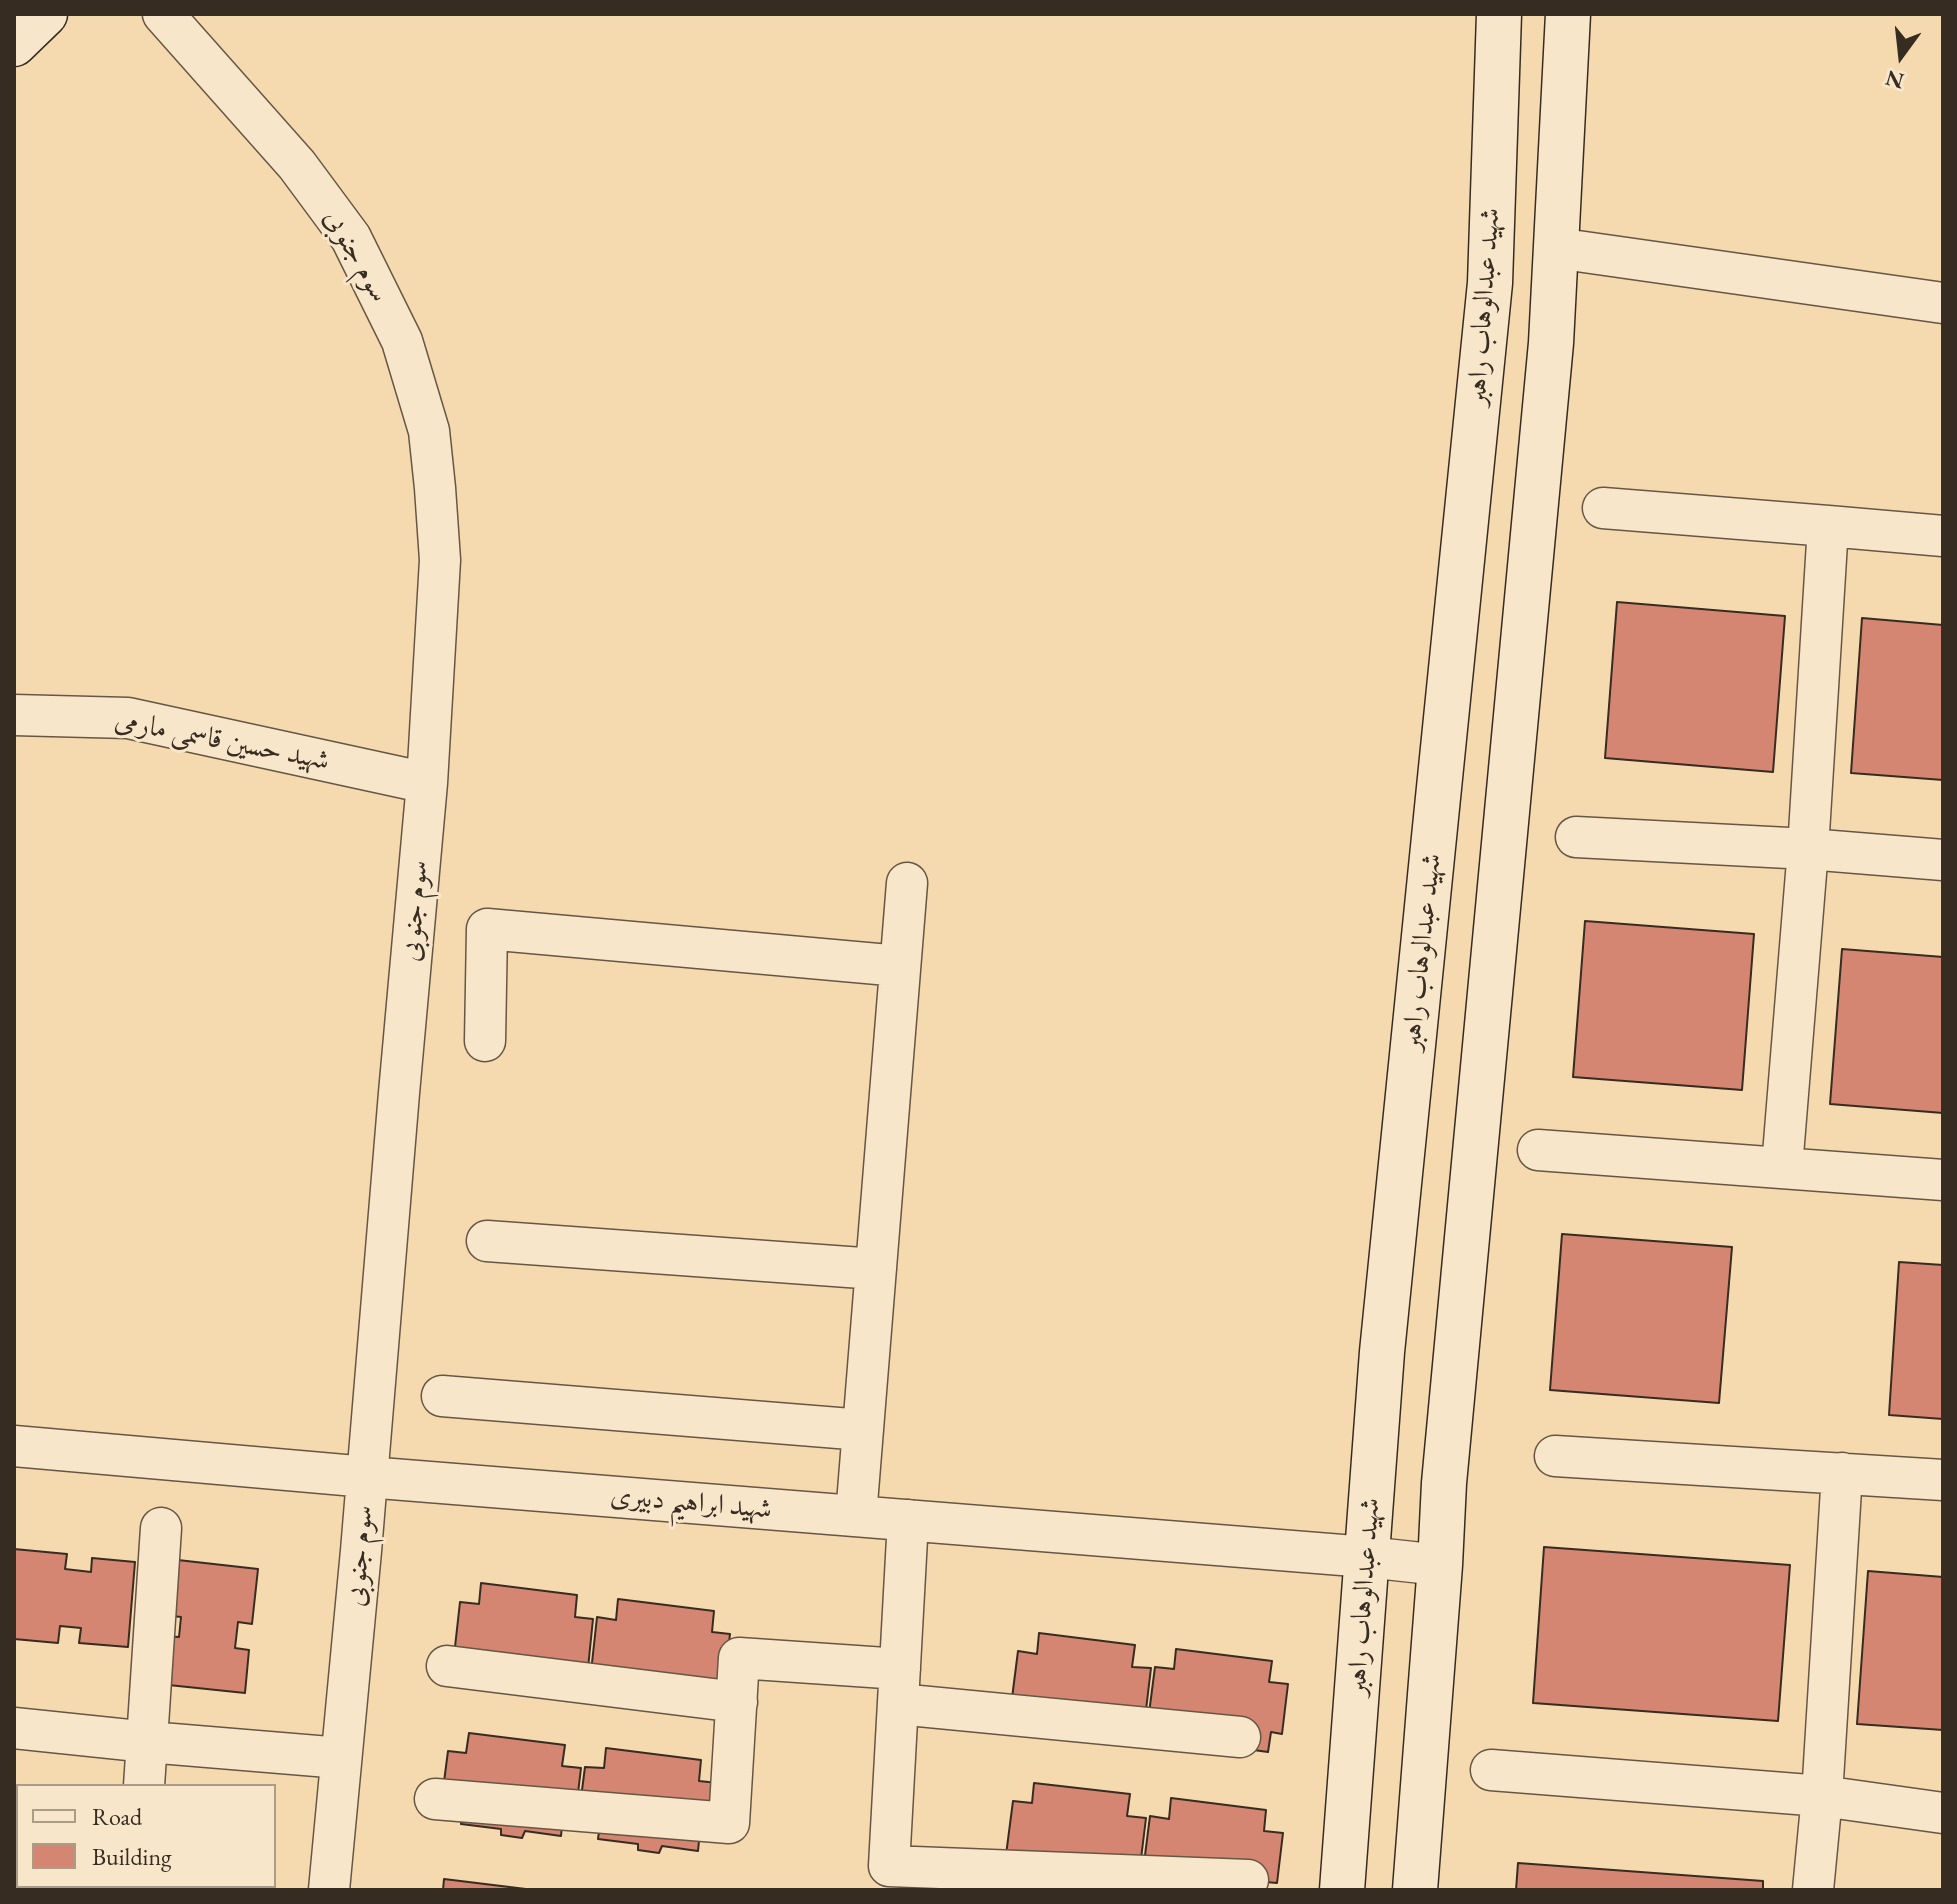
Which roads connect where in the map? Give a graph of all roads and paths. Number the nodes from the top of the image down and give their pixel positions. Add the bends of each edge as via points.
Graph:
1 (45, 14) edge
2 (163, 14) edge
3 (1499, 14) edge
4 (1568, 14) edge
5 (14, 44) edge
6 (1556, 248) junction
7 (1943, 303) edge
8 (1603, 508) dead end
9 (1828, 526) junction
10 (1943, 536) edge
11 (14, 715) edge
12 (427, 783) junction
13 (1576, 837) dead end
14 (1808, 849) junction
15 (1943, 860) edge
16 (907, 883) dead end
17 (900, 966) junction
18 (485, 1041) dead end
19 (1538, 1150) dead end
20 (1782, 1167) junction
21 (1943, 1180) edge
22 (487, 1241) dead end
23 (876, 1269) junction
24 (442, 1396) dead end
25 (863, 1430) junction
26 (14, 1446) edge
27 (1555, 1456) dead end
28 (1842, 1473) junction
29 (367, 1477) junction
30 (1943, 1480) edge
31 (856, 1516) junction
32 (908, 1520) junction
33 (161, 1528) dead end
34 (1367, 1557) junction
35 (1440, 1565) junction
36 (447, 1666) dead end
37 (899, 1686) junction
38 (737, 1702) junction
39 (14, 1728) edge
40 (1240, 1737) dead end
41 (148, 1742) junction
42 (341, 1758) junction
43 (1491, 1770) dead end
44 (144, 1784) edge
45 (1822, 1796) junction
46 (435, 1799) dead end
47 (1943, 1813) edge
48 (1248, 1880) dead end
49 (329, 1890) edge
50 (1342, 1890) edge
51 (1415, 1890) edge
52 (1813, 1890) edge

1 - 5 main road
2 - 12 street, سوم جنوبی via 297,165 351,238 402,341 429,431 440,560
3 - 34 main road, شهید عبدالوهاب راهبر via 1490,283 1382,1352
4 - 6 main road
6 - 7 street
6 - 35 main road
8 - 9 street
9 - 10 street
9 - 14 street
11 - 12 street, شهید حسین قاسمی مارمی via 128,718
12 - 29 street, سوم جنوبی
13 - 14 street
14 - 15 street
14 - 20 street
16 - 17 street
17 - 18 street via 487,929
17 - 23 street
19 - 20 street
20 - 21 street
22 - 23 street
23 - 25 street
24 - 25 street
25 - 31 street
26 - 29 street, شهید ابراهیم دبیری
27 - 28 street
28 - 30 street
28 - 45 street
29 - 31 street, شهید ابراهیم دبیری
29 - 42 street, سوم جنوبی
31 - 32 street, شهید ابراهیم دبیری
32 - 34 street, شهید ابراهیم دبیری
32 - 37 street
33 - 41 street
34 - 35 street, شهید ابراهیم دبیری
34 - 50 main road, شهید عبدالوهاب راهبر
35 - 51 main road
36 - 38 street
37 - 38 street via 739,1658
37 - 40 street
37 - 48 street via 889,1866
38 - 46 street via 729,1823
39 - 41 street
41 - 42 street
41 - 44 street
42 - 49 street, سوم جنوبی
43 - 45 street
45 - 47 street
45 - 52 street

